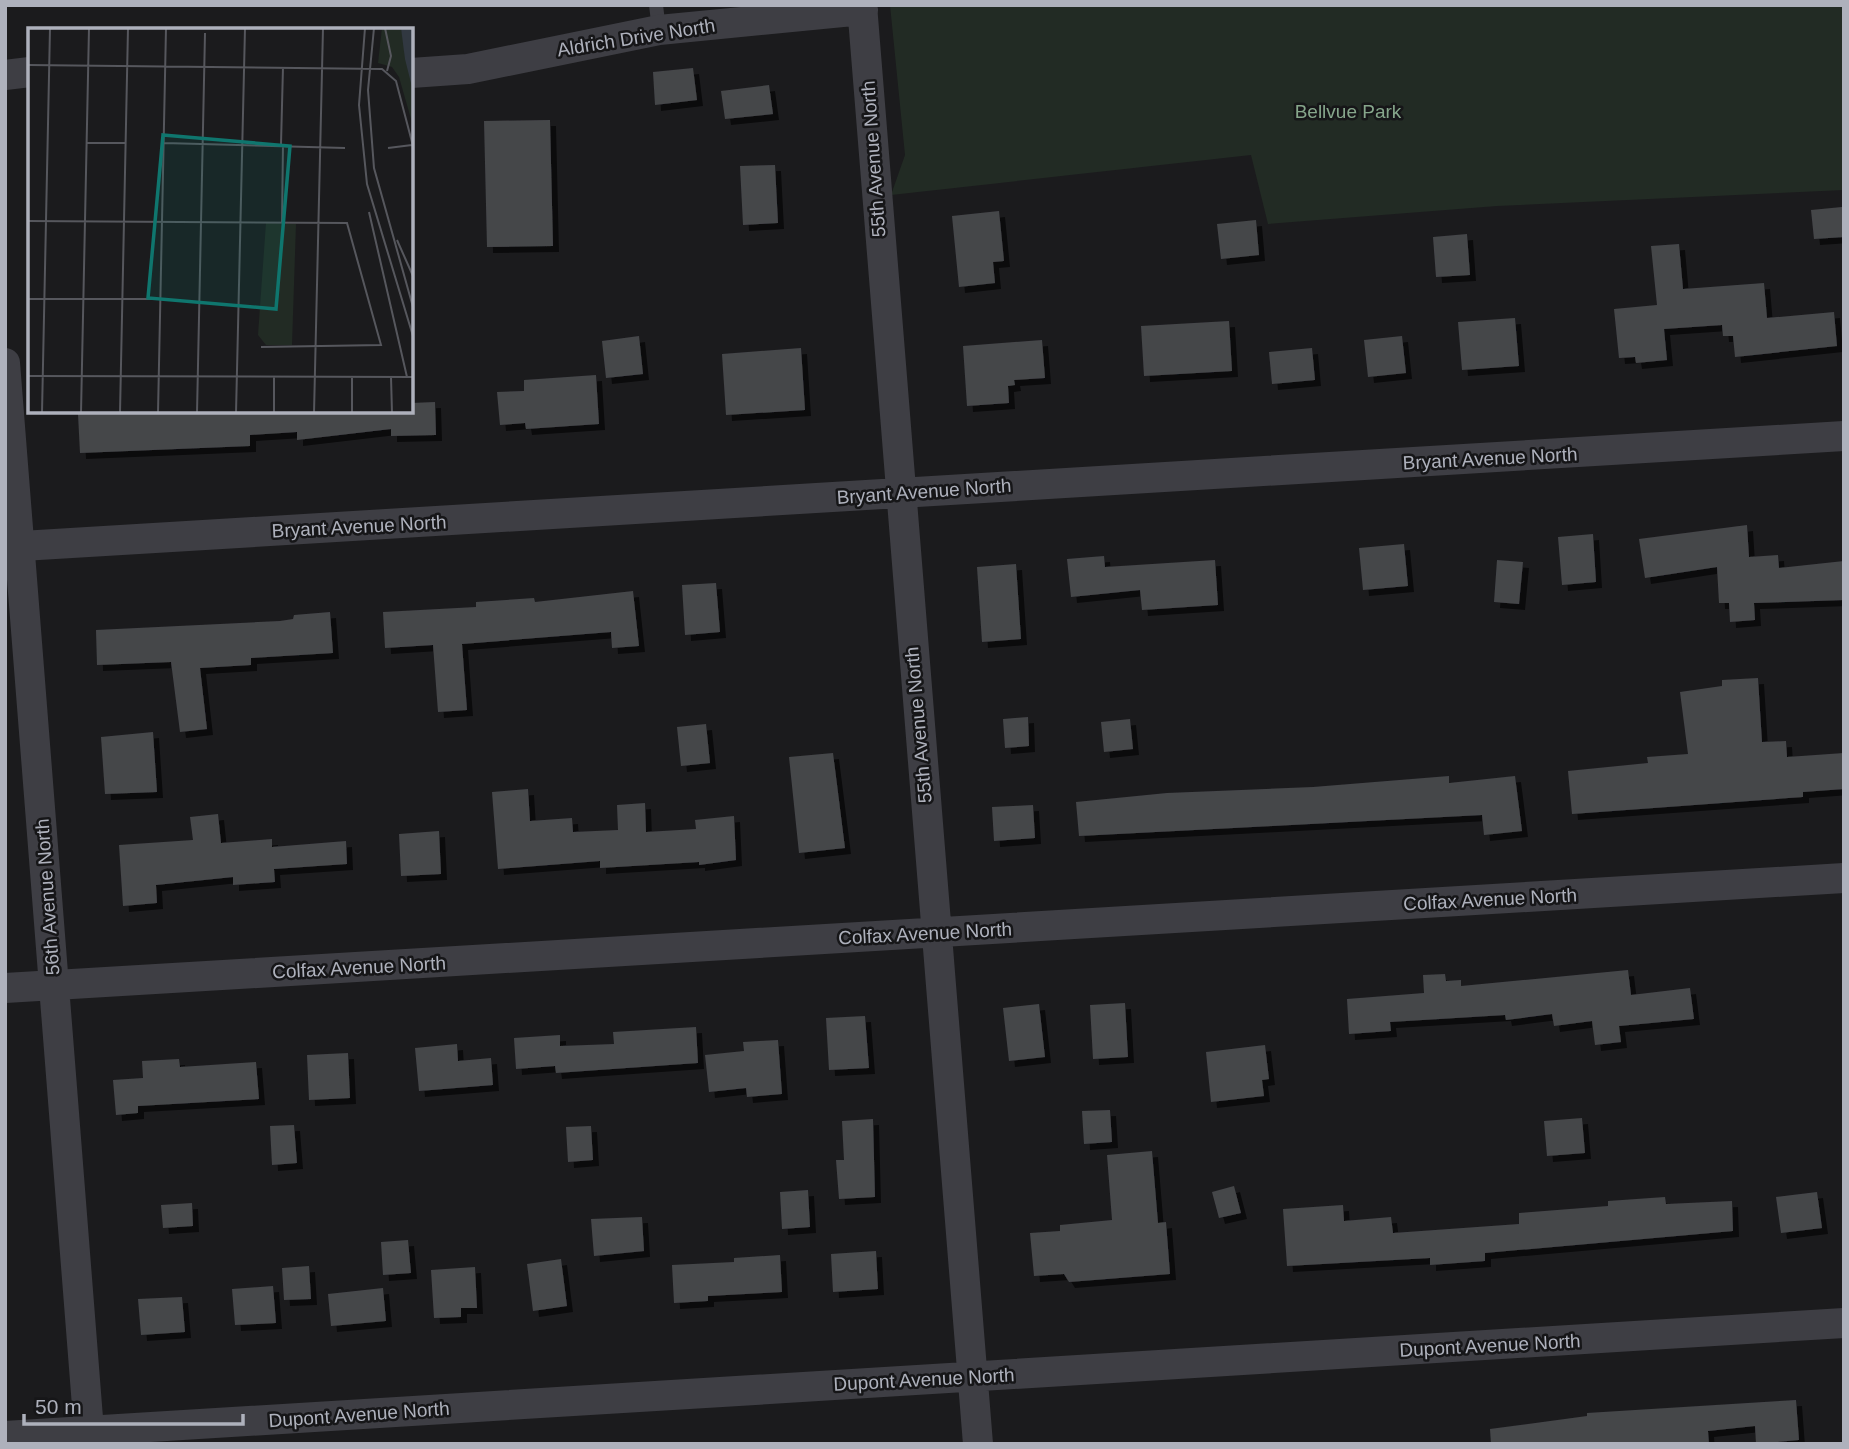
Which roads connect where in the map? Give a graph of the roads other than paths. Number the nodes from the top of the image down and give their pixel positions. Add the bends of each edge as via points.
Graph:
1 (863, 8) edge
2 (657, 18) edge
3 (28, 72) edge
4 (413, 73) edge
5 (5, 75) edge
6 (5, 363) edge
7 (1844, 436) edge
8 (900, 492) junction
9 (13, 546) edge
10 (1844, 878) edge
11 (935, 932) junction
12 (53, 985) junction
13 (5, 988) edge
14 (1844, 1323) edge
15 (972, 1376) junction
16 (89, 1430) junction
17 (5, 1436) edge
18 (978, 1444) edge

1 - 2 street, Aldrich Drive North
1 - 8 street, 55th Avenue North
2 - 4 street, Aldrich Drive North via 468,69
3 - 5 street
6 - 9 street, 56th Avenue North
7 - 8 street, Bryant Avenue North
8 - 9 street, Bryant Avenue North
8 - 11 street, 55th Avenue North
9 - 12 street, 56th Avenue North
10 - 11 street, Colfax Avenue North
11 - 12 street, Colfax Avenue North
11 - 15 street, 55th Avenue North
12 - 13 street, Colfax Avenue North
12 - 16 street, 56th Avenue North
14 - 15 street, Dupont Avenue North
15 - 16 street, Dupont Avenue North
15 - 18 street, 55th Avenue North
16 - 17 street, Dupont Avenue North

